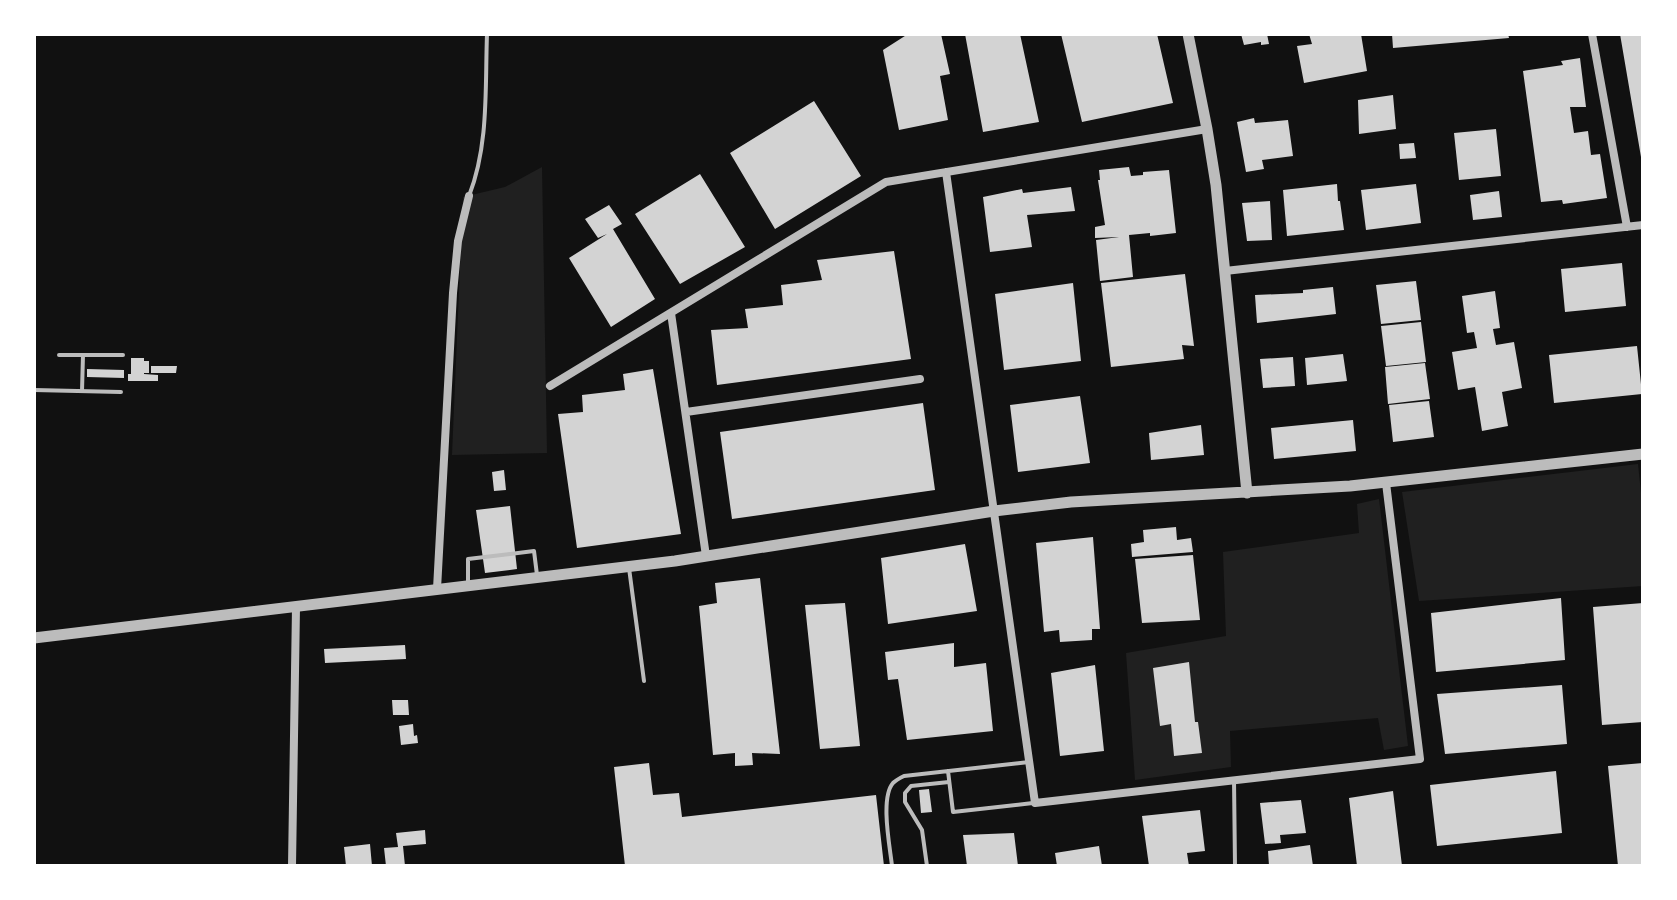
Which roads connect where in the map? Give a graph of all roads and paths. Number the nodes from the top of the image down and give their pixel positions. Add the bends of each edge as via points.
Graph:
1 (487, 34) edge
2 (1188, 34) edge
3 (1592, 34) edge
4 (1207, 129) junction
5 (946, 172) junction
6 (469, 196) joint
7 (1643, 225) edge
8 (1627, 227) junction
9 (1225, 271) junction
10 (671, 313) junction
11 (59, 355) dead end
12 (83, 355) junction
13 (123, 355) dead end
14 (920, 379) dead end
15 (550, 386) dead end
16 (34, 390) edge
17 (82, 391) junction
18 (121, 392) dead end
19 (686, 412) junction
20 (1643, 454) edge
21 (1386, 483) junction
22 (1247, 493) junction
23 (994, 511) junction
24 (706, 556) junction
25 (629, 566) junction
26 (537, 577) junction
27 (468, 586) junction
28 (437, 589) junction
29 (296, 607) junction
30 (34, 638) edge
31 (644, 681) dead end
32 (1029, 762) junction
33 (948, 771) junction
34 (1234, 780) junction
35 (949, 782) junction
36 (1035, 803) junction
37 (292, 866) edge
38 (892, 866) edge
39 (927, 866) edge
40 (1235, 866) edge

1 - 6 lane via 482,153
2 - 4 street
3 - 8 street
4 - 5 street
4 - 9 street
5 - 10 street via 886,182
5 - 23 street
6 - 28 street via 453,293
7 - 8 street
8 - 9 street
9 - 22 street
10 - 15 street
10 - 19 street
11 - 12 lane
12 - 13 lane
12 - 17 lane
14 - 19 street
16 - 17 lane
17 - 18 lane
19 - 24 street
20 - 21 street
21 - 22 street
21 - 34 street via 1420,759
22 - 23 street
23 - 24 street
23 - 32 street
24 - 25 street
25 - 26 street
25 - 31 lane
26 - 27 street
26 - 27 lane via 534,551 468,559
27 - 28 street
28 - 29 street
29 - 30 street
29 - 37 street
32 - 33 lane
32 - 36 street
33 - 35 lane
33 - 38 lane via 904,776 888,791
34 - 36 street
34 - 40 lane
35 - 36 lane via 953,812
35 - 39 lane via 911,786 905,793 922,830

